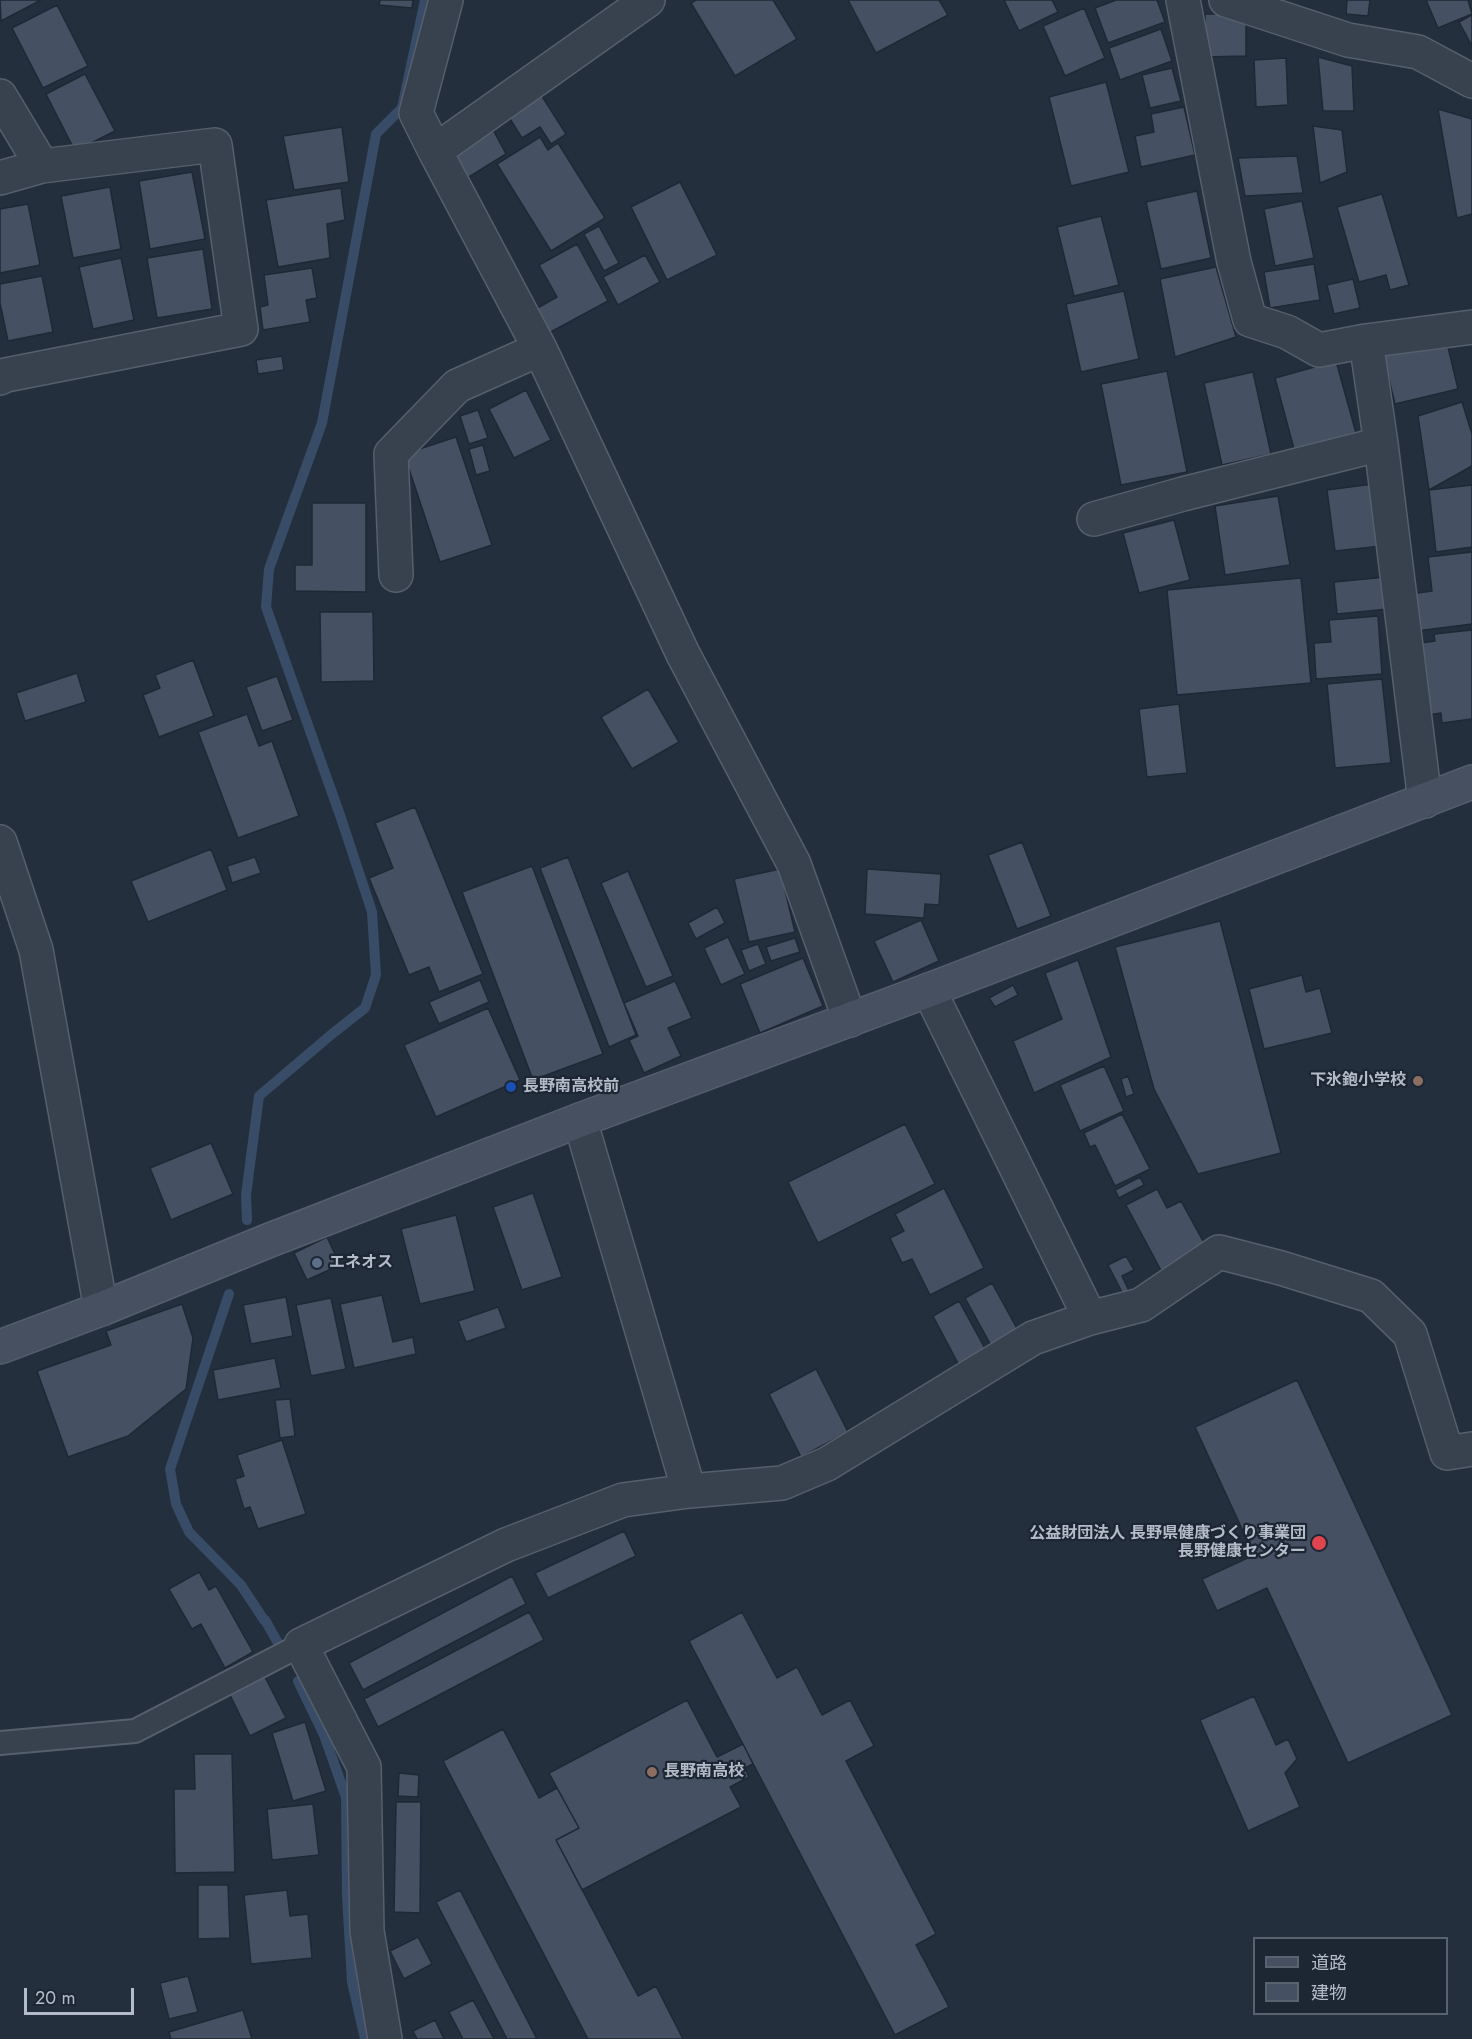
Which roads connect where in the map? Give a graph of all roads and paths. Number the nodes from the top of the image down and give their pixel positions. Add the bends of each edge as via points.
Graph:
1 (446, 0) edge
2 (648, 0) edge
3 (1183, 0) edge
4 (1226, 0) edge
5 (1472, 81) edge
6 (0, 96) edge
7 (435, 150) junction
8 (42, 166) junction
9 (0, 178) edge
10 (1472, 327) edge
11 (1366, 341) junction
12 (540, 349) junction
13 (0, 378) edge
14 (1381, 444) junction
15 (1094, 519) dead end
16 (396, 575) dead end
17 (1472, 782) edge
18 (1425, 801) junction
19 (0, 842) edge
20 (929, 990) junction
21 (850, 1020) junction
22 (580, 1120) junction
23 (101, 1309) junction
24 (1090, 1318) junction
25 (0, 1347) edge
26 (1472, 1449) edge
27 (689, 1491) junction
28 (302, 1645) junction
29 (0, 1743) edge
30 (385, 2039) edge

1 - 7 street via 416,113
2 - 7 street
3 - 11 street via 1234,262 1250,320 1287,332 1319,351
4 - 5 street via 1348,40 1418,52
6 - 8 street
7 - 12 street
8 - 9 street
8 - 13 street via 215,145 241,329
10 - 11 street
11 - 14 street
12 - 16 street via 457,386 391,454
12 - 21 street via 683,654 794,864
14 - 15 street
14 - 18 street
17 - 18 street
18 - 20 street
19 - 23 street via 36,950
20 - 21 street
20 - 24 street
21 - 22 street
22 - 23 street
22 - 27 street
23 - 25 street
24 - 26 street via 1141,1305 1219,1252 1371,1296 1410,1334 1447,1453
24 - 27 street via 1033,1338 827,1464 782,1483
27 - 28 street via 623,1500 506,1545
28 - 29 lane via 135,1731
28 - 30 street via 364,1767 367,1931

